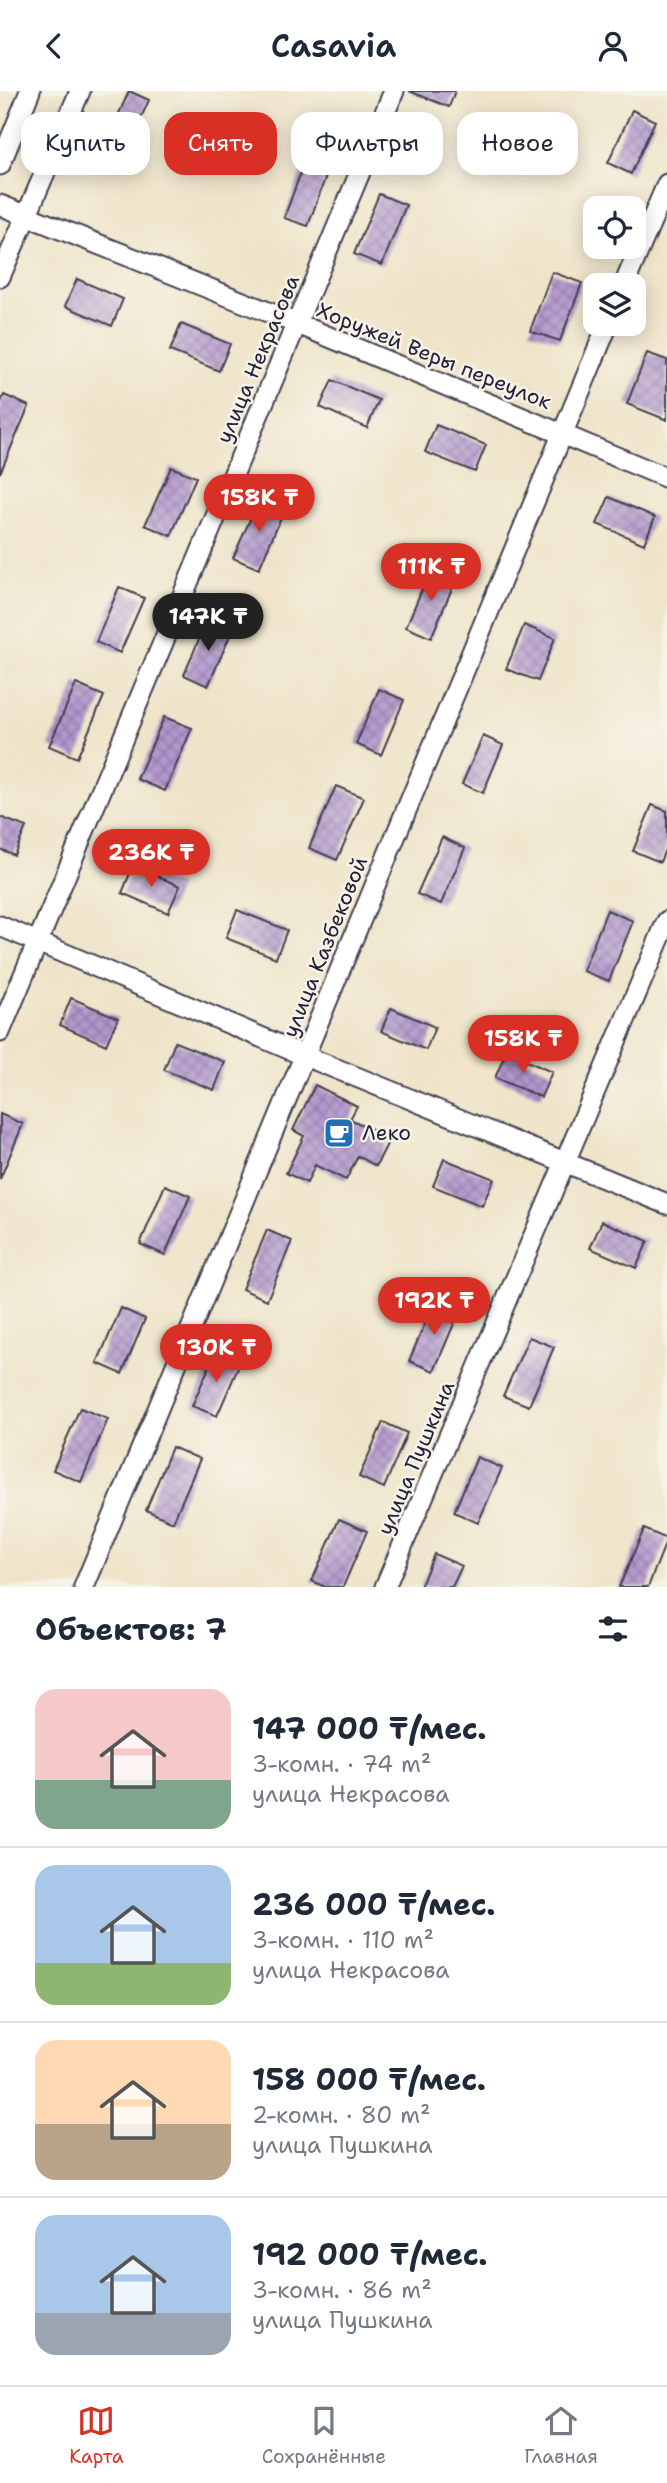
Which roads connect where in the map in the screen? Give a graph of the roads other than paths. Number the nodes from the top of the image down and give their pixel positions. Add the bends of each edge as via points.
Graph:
1 (30, 91) edge
2 (80, 91) edge
3 (394, 91) edge
4 (0, 165) edge
5 (667, 184) edge
6 (0, 205) edge
7 (26, 216) junction
8 (629, 273) edge
9 (0, 277) edge
10 (298, 324) junction
11 (603, 336) edge
12 (562, 433) junction
13 (667, 478) edge
14 (667, 921) edge
15 (0, 926) edge
16 (38, 942) junction
17 (0, 1032) edge
18 (305, 1056) junction
19 (565, 1163) junction
20 (667, 1205) edge
21 (84, 1587) edge
22 (385, 1587) edge

1 - 4 street
2 - 7 street
3 - 10 street, улица Некрасова
5 - 8 street
6 - 7 street, Хоружей Веры переулок
7 - 9 street
7 - 10 street, Хоружей Веры переулок
10 - 12 street, Хоружей Веры переулок
10 - 16 street, улица Некрасова
11 - 12 street, улица Казбековой
12 - 13 street, Хоружей Веры переулок
12 - 18 street, улица Казбековой
14 - 19 street, улица Пушкина
15 - 16 street
16 - 17 street, улица Некрасова
16 - 18 street
18 - 19 street
18 - 21 street, улица Казбековой
19 - 20 street
19 - 22 street, улица Пушкина

